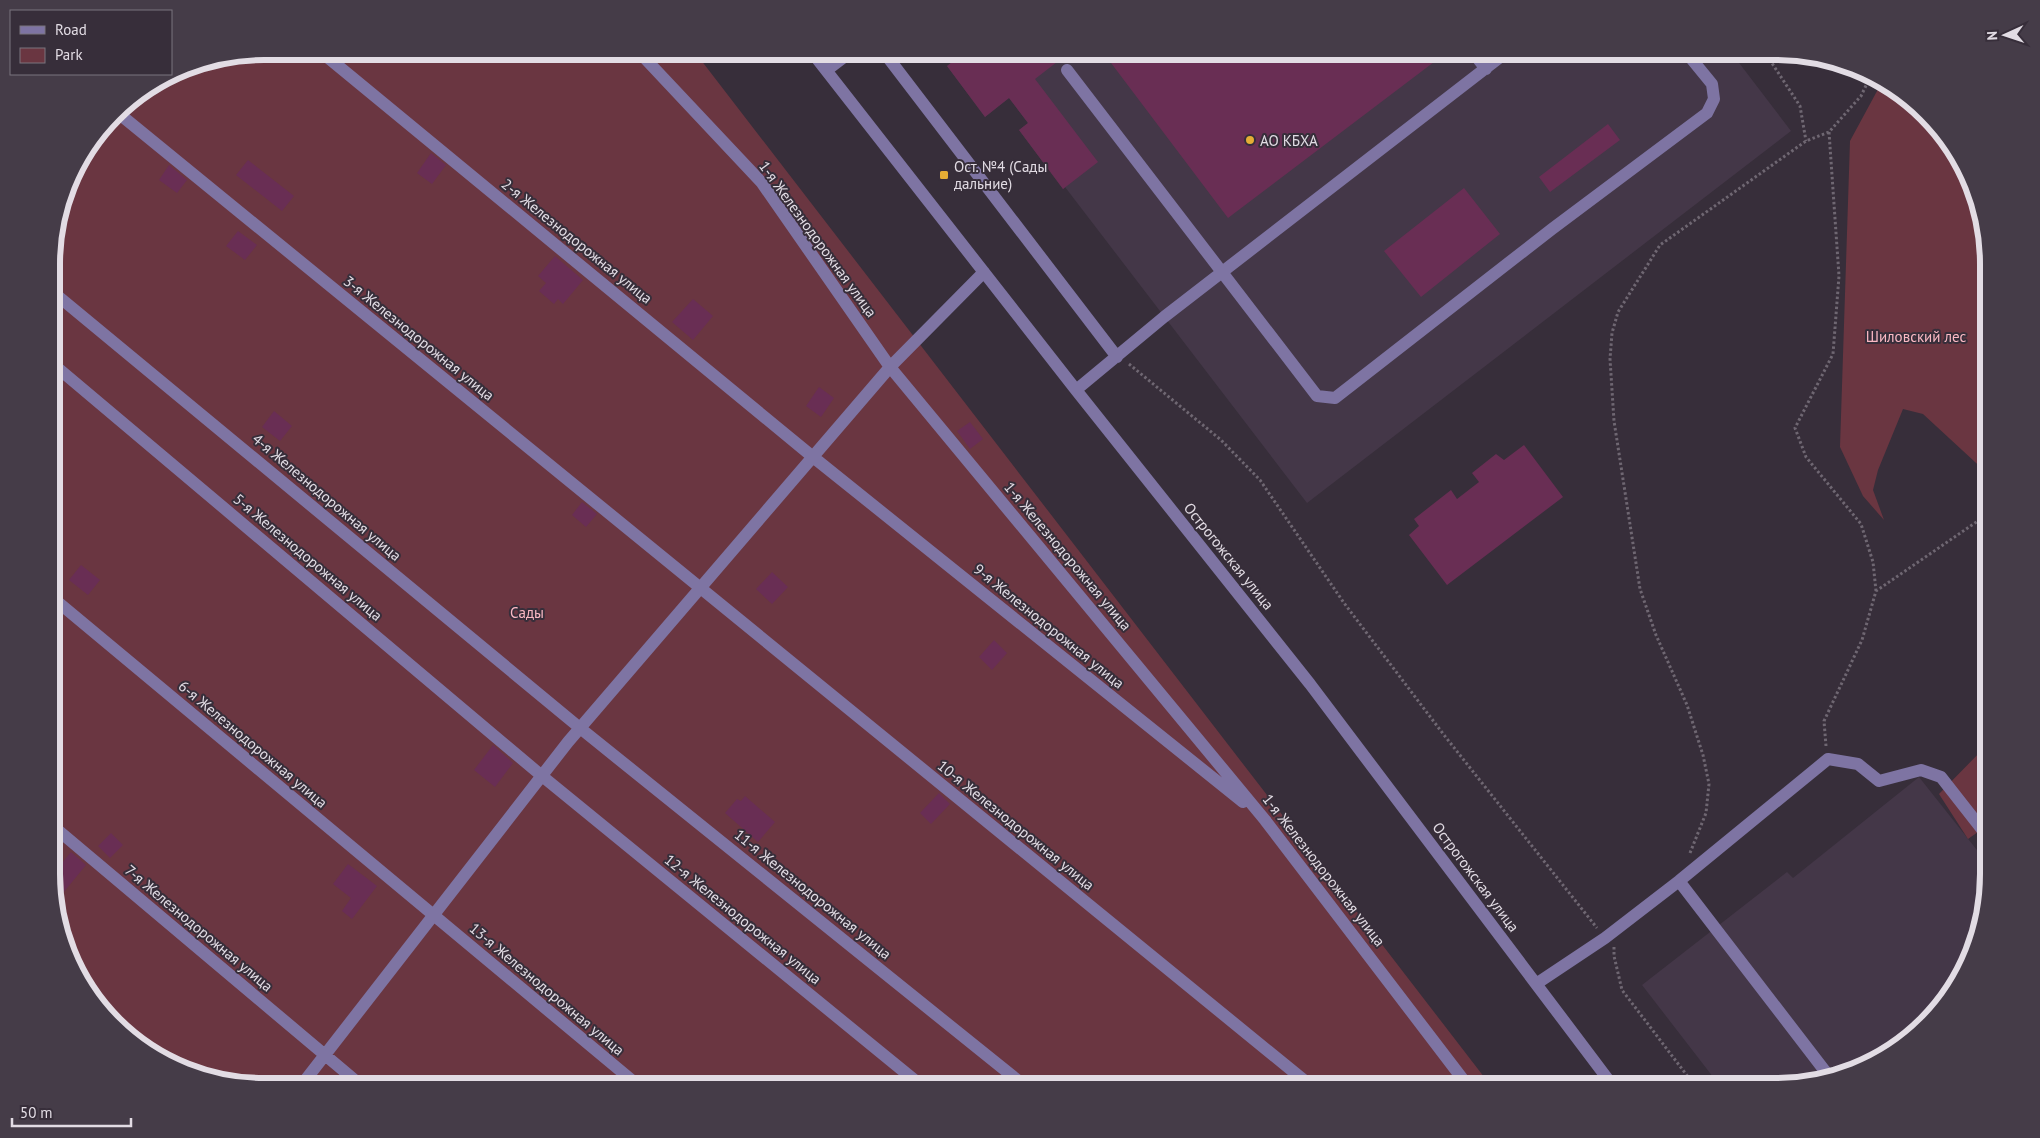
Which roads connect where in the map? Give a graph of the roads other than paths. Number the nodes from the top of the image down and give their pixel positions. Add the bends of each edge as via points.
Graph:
1 (331, 60) edge
2 (646, 60) edge
3 (819, 60) edge
4 (840, 60) edge
5 (890, 60) edge
6 (1479, 60) edge
7 (1497, 60) edge
8 (1692, 60) edge
9 (1486, 69) junction
10 (827, 70) junction
11 (1067, 70) dead end
12 (123, 117) edge
13 (984, 272) junction
14 (1222, 273) junction
15 (60, 298) edge
16 (1117, 357) junction
17 (890, 367) junction
18 (60, 370) edge
19 (1076, 390) junction
20 (813, 457) junction
21 (700, 588) junction
22 (60, 604) edge
23 (580, 728) junction
24 (542, 776) junction
25 (1265, 820) junction
26 (1980, 827) edge
27 (60, 832) edge
28 (1679, 881) junction
29 (433, 916) junction
30 (1536, 984) junction
31 (325, 1056) junction
32 (1826, 1072) edge
33 (307, 1078) edge
34 (351, 1078) edge
35 (629, 1078) edge
36 (913, 1078) edge
37 (1016, 1078) edge
38 (1301, 1078) edge
39 (1462, 1078) edge
40 (1607, 1078) edge

1 - 20 street, 2-я Железнодорожная улица
2 - 17 street, 1-я Железнодорожная улица via 762,183
3 - 10 street, Острогожская улица
4 - 10 street
5 - 16 street
6 - 9 street
7 - 9 street
8 - 14 street via 1712,84 1714,99 1707,113 1552,228 1335,398 1317,396
9 - 14 street
10 - 13 street, Острогожская улица
11 - 14 street
12 - 21 street, 3-я Железнодорожная улица
13 - 17 street
13 - 19 street, Острогожская улица
14 - 16 street
15 - 23 street, 4-я Железнодорожная улица
16 - 19 street
17 - 20 street
17 - 25 street, 1-я Железнодорожная улица
18 - 24 street, 5-я Железнодорожная улица
19 - 30 street, Острогожская улица via 1310,684
20 - 21 street
20 - 25 street, 9-я Железнодорожная улица
21 - 23 street
21 - 38 street, 10-я Железнодорожная улица
22 - 29 street, 6-я Железнодорожная улица
23 - 24 street
23 - 37 street, 11-я Железнодорожная улица
24 - 29 street
24 - 36 street, 12-я Железнодорожная улица
25 - 39 street, 1-я Железнодорожная улица
26 - 28 street via 1941,776 1921,770 1879,781 1858,764 1828,759
27 - 31 street, 7-я Железнодорожная улица
28 - 30 street via 1610,935
28 - 32 street
29 - 31 street
29 - 35 street, 13-я Железнодорожная улица
30 - 40 street, Острогожская улица
31 - 33 street
31 - 34 street, 7-я Железнодорожная улица

